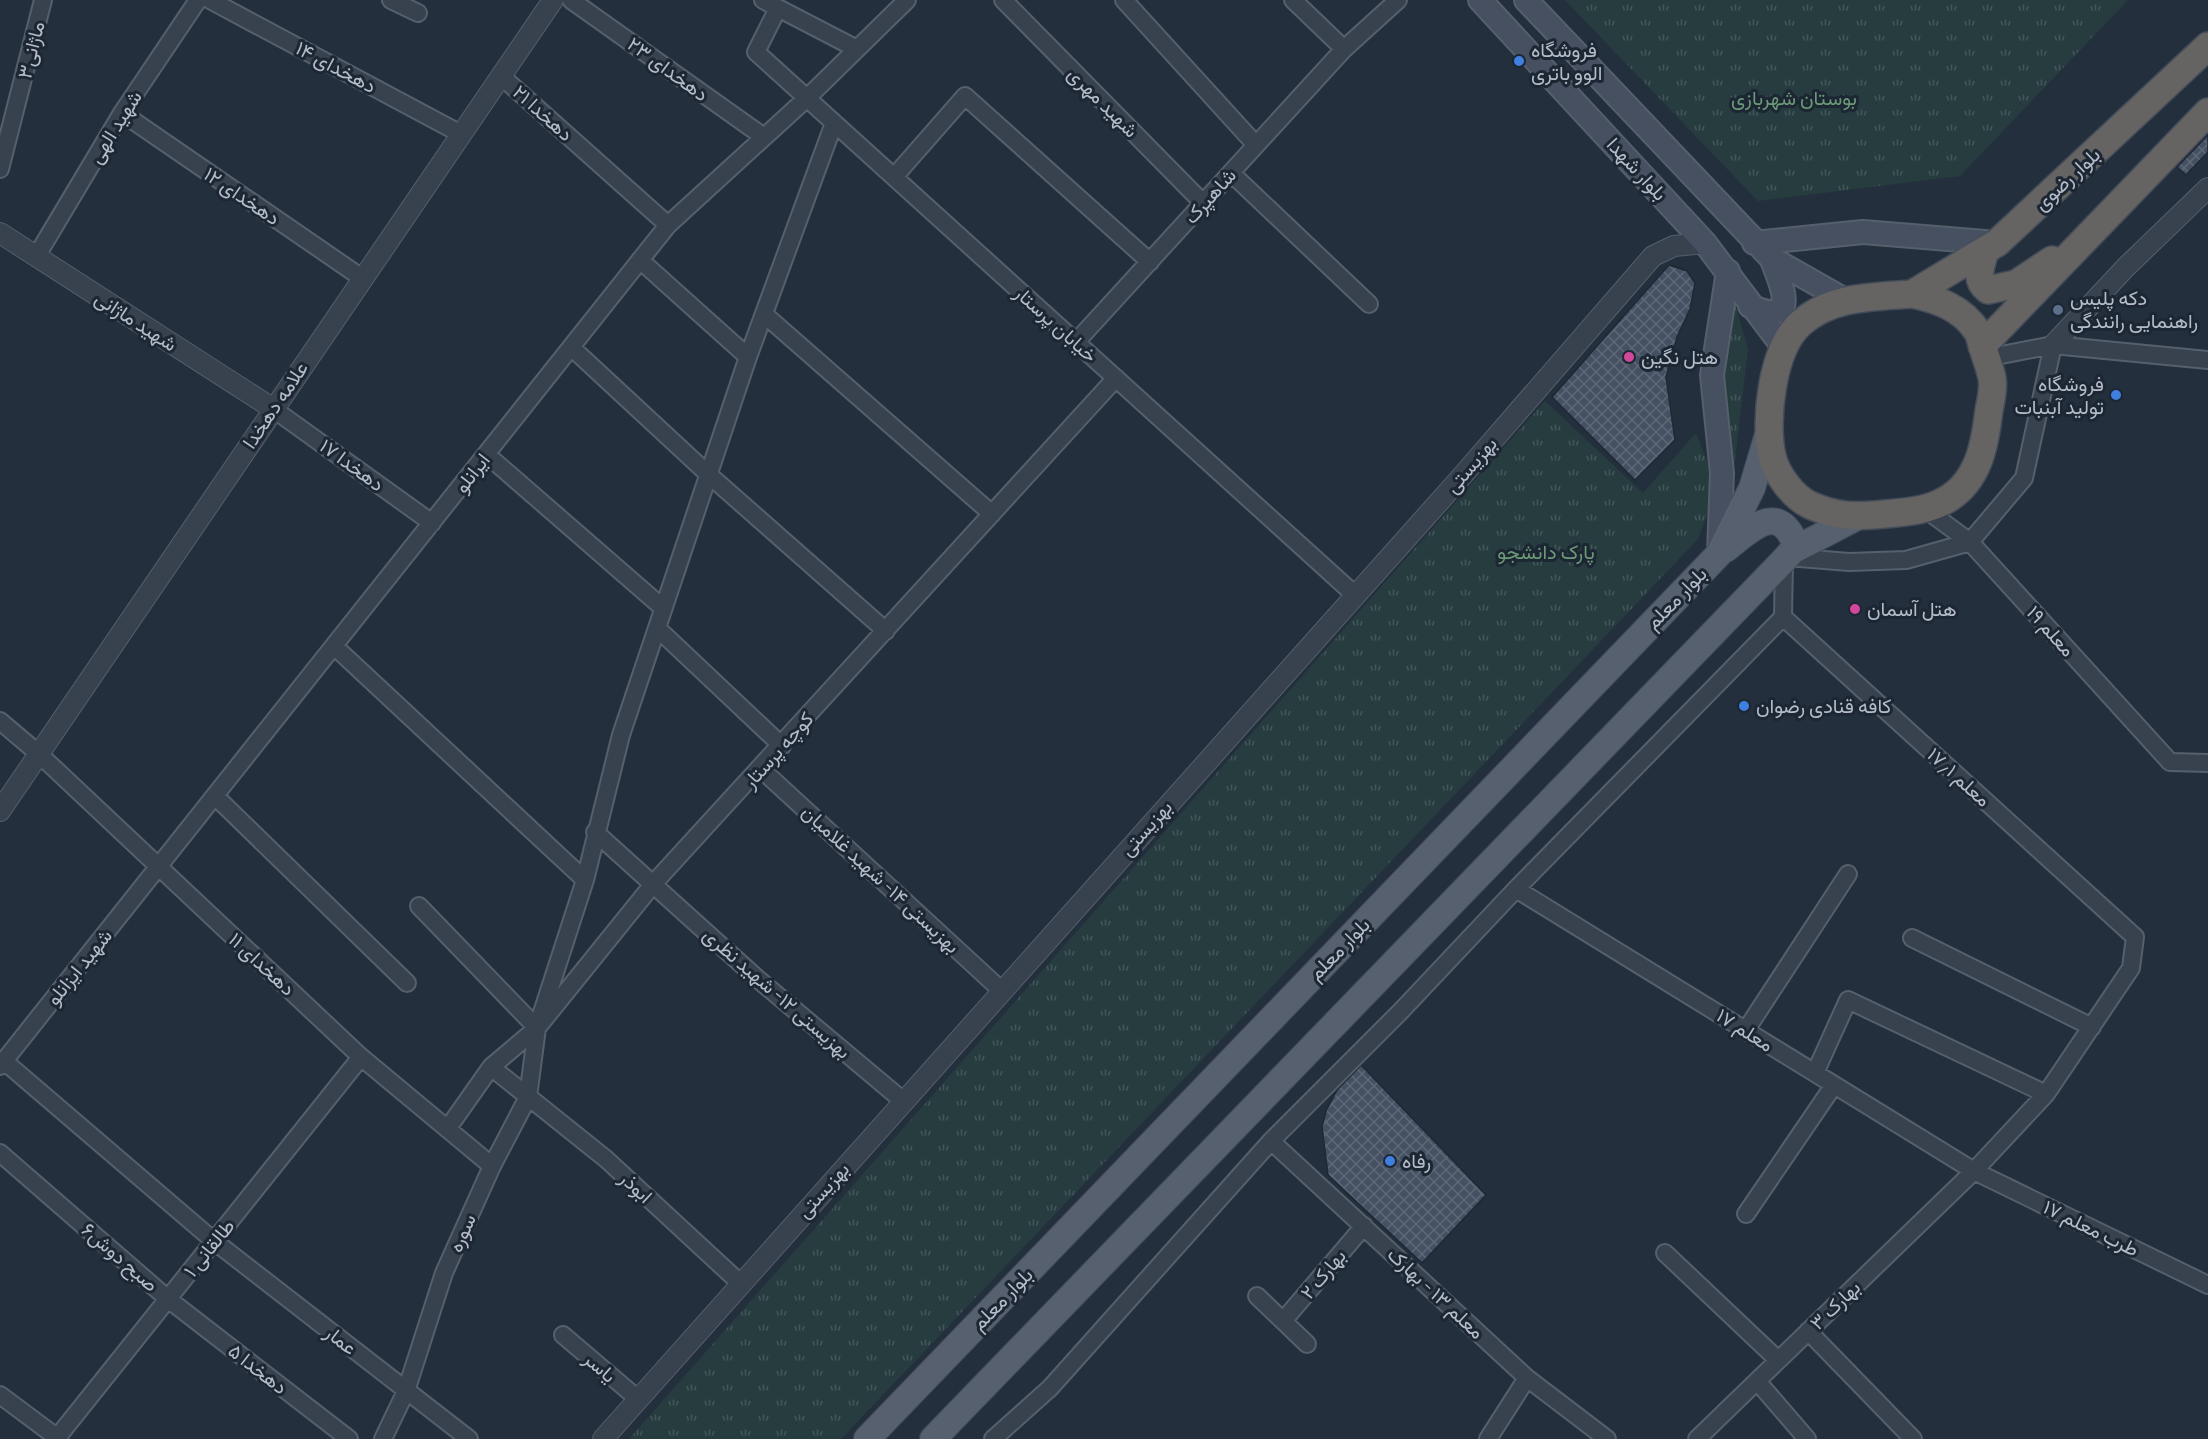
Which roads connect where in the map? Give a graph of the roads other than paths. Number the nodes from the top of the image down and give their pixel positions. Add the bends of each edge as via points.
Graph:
1 (43, 0) edge
2 (198, 0) edge
3 (210, 0) edge
4 (391, 0) edge
5 (553, 0) edge
6 (571, 0) edge
7 (763, 0) edge
8 (907, 0) edge
9 (1003, 0) edge
10 (1124, 0) edge
11 (1293, 0) edge
12 (1398, 0) edge
13 (1480, 0) edge
14 (1526, 0) edge
15 (778, 8) junction
16 (418, 13) dead end
17 (2208, 46) edge
18 (857, 49) junction
19 (1344, 49) junction
20 (501, 76) junction
21 (807, 98) junction
22 (2208, 112) edge
23 (122, 113) junction
24 (834, 123) junction
25 (461, 134) junction
26 (764, 138) junction
27 (1256, 146) junction
28 (0, 169) edge
29 (1231, 173) junction
30 (894, 177) junction
31 (2208, 188) edge
32 (1203, 203) junction
33 (668, 225) junction
34 (0, 233) edge
35 (1705, 243) junction
36 (1754, 243) junction
37 (2081, 243) junction
38 (1991, 247) junction
39 (36, 257) junction
40 (1771, 258) junction
41 (640, 260) junction
42 (1150, 262) junction
43 (1728, 272) junction
44 (362, 278) junction
45 (1912, 294) junction
46 (1845, 300) junction
47 (1369, 304) dead end
48 (1750, 306) junction
49 (765, 315) junction
50 (1076, 342) junction
51 (2053, 345) junction
52 (571, 347) junction
53 (1783, 347) junction
54 (1984, 352) junction
55 (748, 357) junction
56 (2208, 360) edge
57 (1116, 378) junction
58 (272, 408) junction
59 (1769, 431) junction
60 (486, 454) junction
61 (708, 474) junction
62 (1924, 510) junction
63 (992, 514) junction
64 (1857, 517) junction
65 (432, 524) junction
66 (1970, 542) junction
67 (1719, 554) junction
68 (1788, 556) junction
69 (1355, 595) junction
70 (663, 608) junction
71 (1783, 617) junction
72 (657, 628) junction
73 (886, 631) junction
74 (334, 646) junction
75 (0, 721) edge
76 (782, 746) junction
77 (39, 754) junction
78 (2208, 763) edge
79 (761, 769) junction
80 (215, 796) junction
81 (0, 811) edge
82 (595, 832) junction
83 (158, 868) junction
84 (1848, 874) dead end
85 (585, 880) junction
86 (654, 883) junction
87 (1516, 889) junction
88 (419, 906) dead end
89 (2134, 937) joint
90 (1912, 938) dead end
91 (407, 983) dead end
92 (1001, 990) junction
93 (2092, 1027) junction
94 (537, 1028) junction
95 (1746, 1030) junction
96 (361, 1056) junction
97 (2, 1064) edge
98 (491, 1067) junction
99 (1815, 1073) junction
100 (1834, 1085) junction
101 (2046, 1094) junction
102 (528, 1097) junction
103 (902, 1100) junction
104 (448, 1128) junction
105 (1271, 1140) junction
106 (0, 1153) edge
107 (492, 1166) junction
108 (1974, 1171) junction
109 (1746, 1214) dead end
110 (1364, 1226) junction
111 (214, 1241) junction
112 (1665, 1252) dead end
113 (740, 1283) junction
114 (2208, 1285) edge
115 (1257, 1296) dead end
116 (168, 1299) junction
117 (1283, 1321) junction
118 (1808, 1331) junction
119 (563, 1335) dead end
120 (1307, 1344) dead end
121 (1778, 1360) junction
122 (1527, 1378) junction
123 (1757, 1381) junction
124 (406, 1391) junction
125 (0, 1395) edge
126 (638, 1399) junction
127 (57, 1438) edge
128 (349, 1439) edge
129 (383, 1439) edge
130 (469, 1439) edge
131 (603, 1439) edge
132 (867, 1439) edge
133 (933, 1439) edge
134 (993, 1439) edge
135 (1488, 1439) edge
136 (1607, 1439) edge
137 (1697, 1439) edge
138 (1807, 1439) edge
139 (1913, 1439) edge

1 - 28 street, ماژانی۳
2 - 23 street, شهید الهی
3 - 25 street, دهخدای ۱۴
4 - 16 street
5 - 20 street, علامه دهخدا
6 - 26 street, دهخدای ۲۳
7 - 15 street
8 - 18 street
9 - 32 street, شهید مهری
10 - 27 street
11 - 19 street
12 - 19 street, شاهپرک
13 - 35 main road, بلوار شهدا
14 - 36 main road, بلوار شهدا
15 - 18 street
15 - 21 street, خیابان پرستار via 756,52
17 - 38 highway, بلوار رضوی
18 - 21 street
19 - 27 street, شاهپرک
20 - 25 street, علامه دهخدا
20 - 33 street, دهخدا ۲۱
21 - 24 street, خیابان پرستار
21 - 26 street, ایرانلو
22 - 37 highway
23 - 39 street, شهید الهی
23 - 44 street, دهخدای ۱۲
24 - 30 street, خیابان پرستار
24 - 49 street, سوره
25 - 44 street, علامه دهخدا
26 - 33 street, ایرانلو
27 - 29 street, شاهپرک
29 - 32 street, شاهپرک
29 - 47 street
30 - 42 street via 965,96
30 - 50 street, خیابان پرستار
31 - 51 street
32 - 42 street, شاهپرک
33 - 41 street, ایرانلو
34 - 39 street, شهید ماژانی
35 - 43 main road, بلوار شهدا
35 - 69 street, بهزیستی via 1674,246 1653,256
36 - 38 main road via 1863,232
36 - 40 main road, بلوار شهدا
37 - 38 highway via 2016,284 1999,290 1988,290 1978,275
37 - 54 highway
38 - 45 highway, بلوار رضوی
39 - 58 street, شهید ماژانی
40 - 46 main road, بلوار شهدا
40 - 48 main road via 1785,292 1785,303 1778,310 1765,312
41 - 52 street, ایرانلو
41 - 55 street
42 - 50 street, شاهپرک
43 - 48 main road, بلوار شهدا
43 - 67 main road via 1712,375 1722,473
44 - 58 street, علامه دهخدا
45 - 46 highway
45 - 54 highway via 1938,299 1960,312 1978,332
46 - 53 highway via 1820,308 1798,325
48 - 53 main road, بلوار شهدا
49 - 55 street, سوره
49 - 63 street
50 - 57 street, خیابان پرستار
51 - 54 street
51 - 56 street
51 - 66 street via 2024,478
52 - 60 street, ایرانلو
52 - 61 street
53 - 59 highway via 1775,372
54 - 62 highway via 1993,381 1986,440 1979,463 1966,483 1947,500
55 - 61 street, سوره
57 - 63 street, کوچه پرستار
57 - 69 street, خیابان پرستار
58 - 65 street, دهخدا ۱۷
58 - 77 street, علامه دهخدا
59 - 64 highway via 1772,458 1780,475 1805,503 1831,514
59 - 67 main road, بلوار معلم via 1752,488
60 - 65 street, ایرانلو
60 - 70 street
61 - 70 street, سوره
61 - 73 street
62 - 64 highway
62 - 66 street, معلم ۱۹
63 - 73 street, کوچه پرستار
64 - 68 main road
65 - 74 street, ایرانلو
66 - 68 street via 1906,560 1849,562
66 - 78 street, معلم ۱۹ via 2170,762
67 - 68 main road via 1760,522 1770,521 1793,536 1796,545
67 - 132 main road, بلوار معلم
68 - 71 street
68 - 133 main road
69 - 92 street, بهزیستی
70 - 72 street, سوره
71 - 87 street
71 - 89 street, معلم ۱۷٫۱
72 - 76 street
72 - 82 street, سوره via 621,735
73 - 76 street, کوچه پرستار
74 - 80 street, ایرانلو
74 - 85 street
75 - 77 street, دهخدای ۱۱
76 - 79 street, کوچه پرستار
77 - 81 street, علامه دهخدا
77 - 83 street, دهخدای ۱۱
79 - 86 street, کوچه پرستار
79 - 92 street, بهزیستی ۱۴- شهید غلامیان
80 - 83 street, ایرانلو
80 - 91 street
82 - 85 street, سوره
82 - 86 street, بهزیستی ۱۲- شهید نظری
83 - 96 street, دهخدای ۱۱
83 - 97 street, شهید ایزانلو
84 - 95 street
85 - 94 street, سوره
86 - 94 street, کوچه پرستار
86 - 103 street, بهزیستی ۱۲- شهید نظری via 759,980
87 - 95 street, معلم ۱۷
87 - 105 street
88 - 94 street
89 - 93 street, بهارک ۳ via 2131,968
90 - 93 street
92 - 103 street, بهزیستی
93 - 101 street, بهارک ۳
94 - 98 street, کوچه پرستار
94 - 102 street, سوره
95 - 99 street, معلم ۱۷
96 - 104 street, دهخدای ۱۱
96 - 111 street, طالقانی ۱
97 - 111 street, عمار
98 - 102 street, ابوذر
98 - 104 street, کوچه پرستار
99 - 100 street, معلم ۱۷
99 - 101 street via 1848,1000
100 - 108 street, معلم ۱۷
100 - 109 street
101 - 108 street, بهارک ۳
102 - 107 street, سوره
102 - 113 street, ابوذر via 606,1159
103 - 113 street, بهزیستی
104 - 107 street, دهخدای ۱۱
105 - 110 street, معلم ۱۳ - بهارک
105 - 134 street via 1050,1388
106 - 116 street, صبح دوش۶
107 - 124 street, سوره via 444,1273
108 - 114 street, طرب معلم ۱۷
108 - 118 street, بهارک ۳
110 - 117 street, بهارک ۲
110 - 122 street, معلم ۱۳ - بهارک
111 - 116 street, طالقانی ۱
111 - 124 street, عمار
112 - 121 street
113 - 126 street, بهزیستی
115 - 117 street
116 - 127 street, طالقانی ۱
116 - 128 street, دهخدا ۵
117 - 120 street
118 - 121 street, بهارک ۳
118 - 139 street
119 - 126 street, یاسر
121 - 123 street, بهارک ۳
122 - 135 street
122 - 136 street, معلم ۱۳ - بهارک
123 - 137 street, بهارک ۳
123 - 138 street
124 - 129 street, سوره
124 - 130 street, عمار
125 - 127 street
126 - 131 street, بهزیستی

